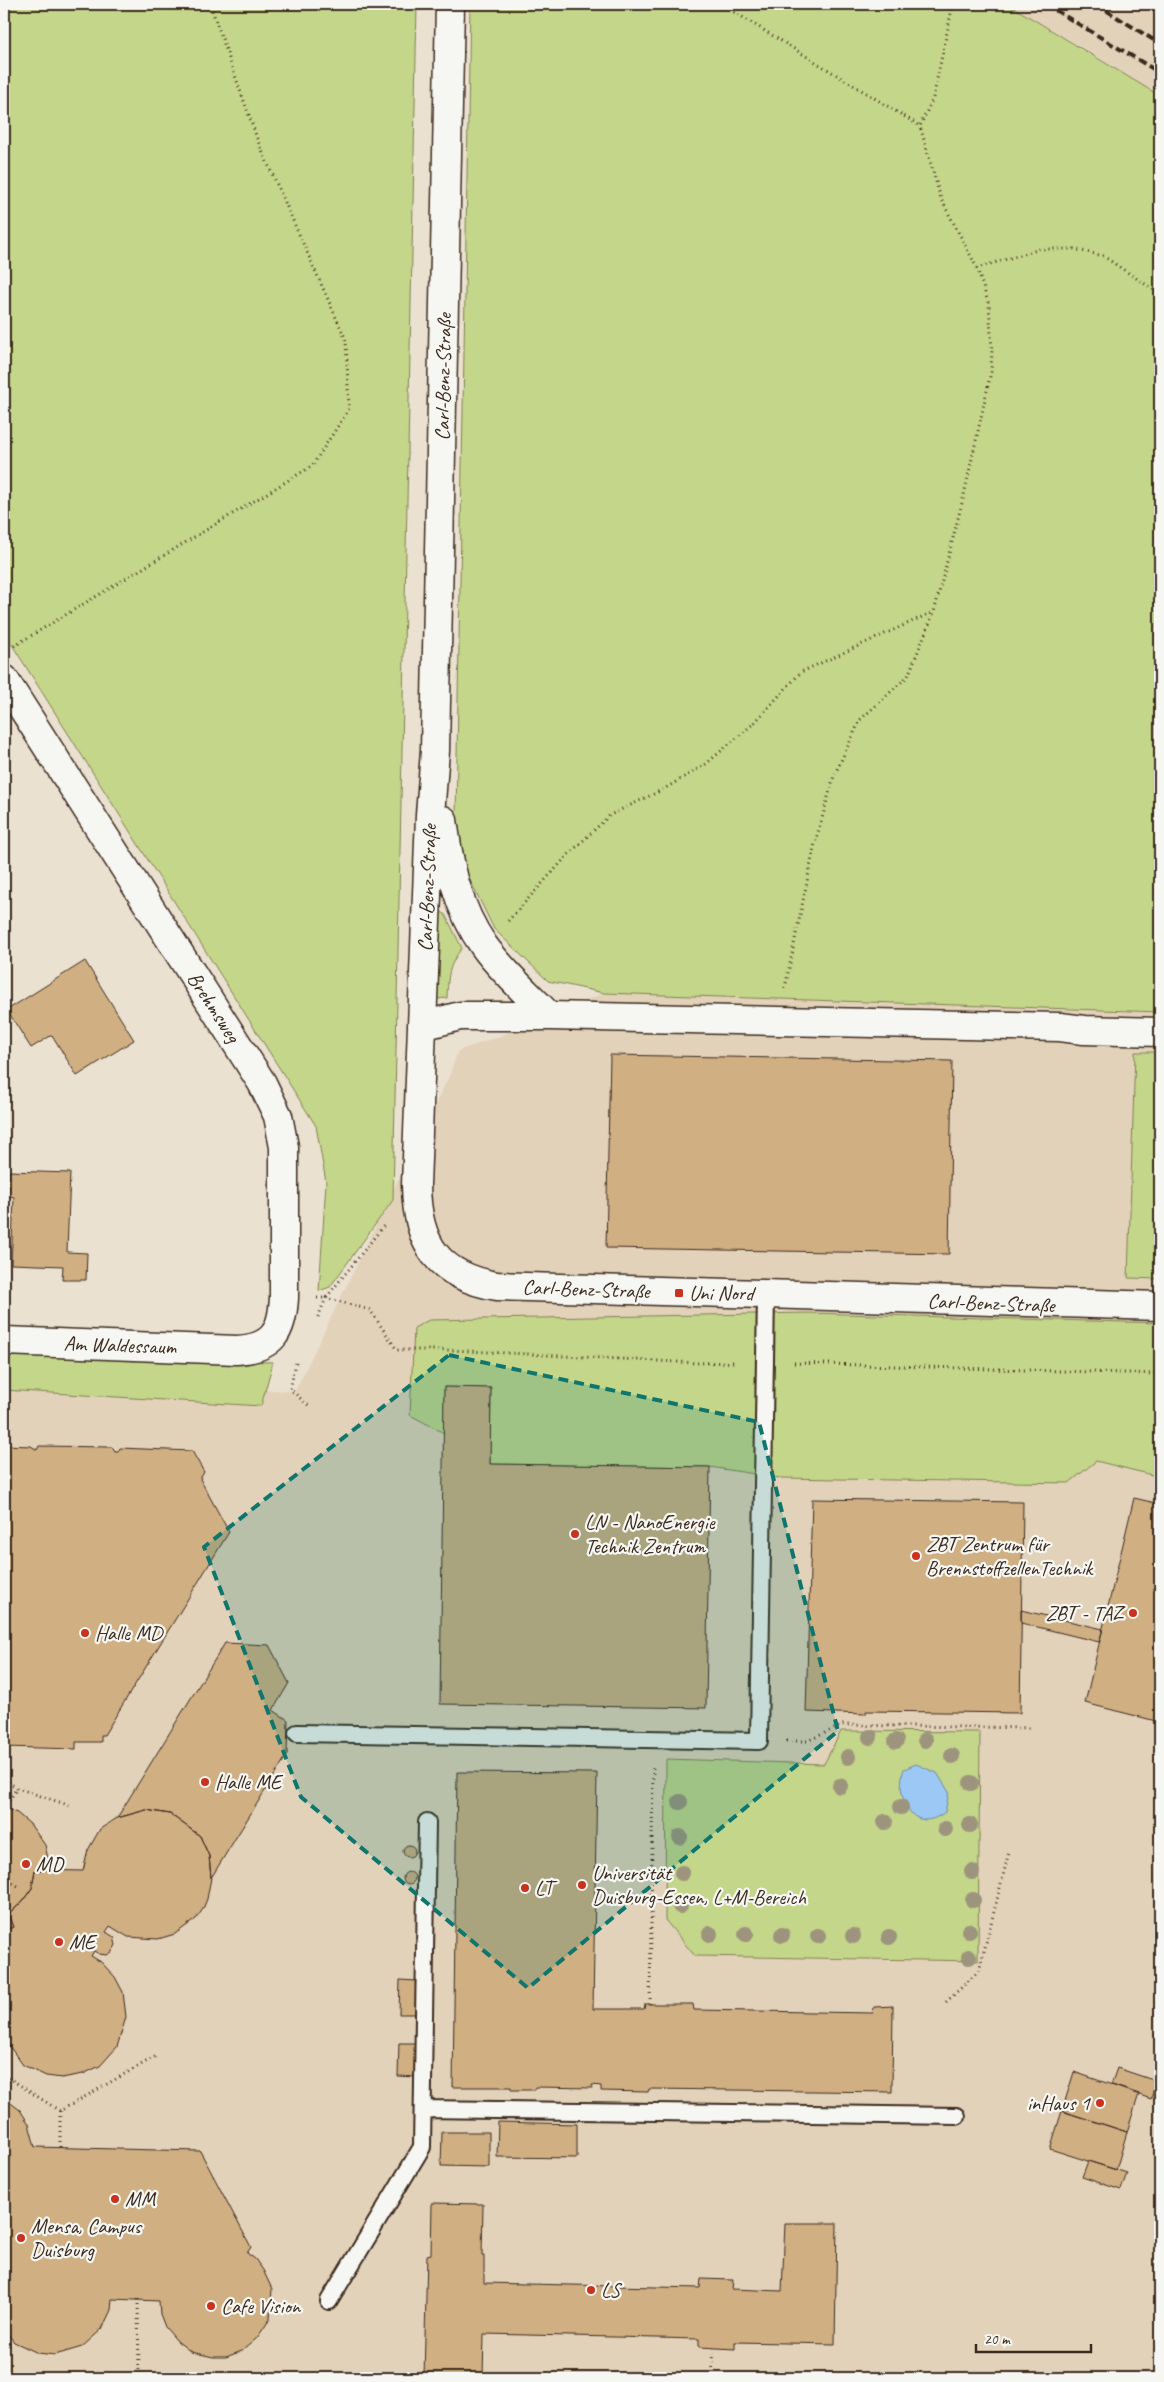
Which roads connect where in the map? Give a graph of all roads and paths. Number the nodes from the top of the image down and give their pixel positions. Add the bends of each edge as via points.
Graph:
1 (210, 4) edge
2 (450, 4) edge
3 (722, 4) edge
4 (953, 4) edge
5 (920, 126) junction
6 (977, 268) junction
7 (1160, 294) edge
8 (934, 612) junction
9 (11, 647) dead end
10 (4, 678) edge
11 (435, 751) junction
12 (484, 946) junction
13 (549, 1016) junction
14 (779, 1021) junction
15 (422, 1026) junction
16 (1160, 1032) edge
17 (416, 1185) junction
18 (766, 1295) junction
19 (284, 1298) junction
20 (326, 1298) junction
21 (1160, 1306) edge
22 (315, 1322) dead end
23 (4, 1341) edge
24 (236, 1350) joint
25 (397, 1350) dead end
26 (300, 1354) dead end
27 (309, 1406) dead end
28 (1032, 1728) dead end
29 (296, 1733) dead end
30 (653, 1739) junction
31 (759, 1741) junction
32 (4, 1779) edge
33 (17, 1788) junction
34 (71, 1806) dead end
35 (4, 1809) edge
36 (427, 1822) dead end
37 (1009, 1852) dead end
38 (4, 1878) edge
39 (21, 1888) dead end
40 (946, 2002) dead end
41 (650, 2004) dead end
42 (158, 2054) dead end
43 (4, 2075) edge
44 (423, 2109) junction
45 (60, 2111) junction
46 (956, 2116) dead end
47 (60, 2146) dead end
48 (138, 2299) dead end
49 (329, 2301) dead end
50 (713, 2348) dead end
51 (139, 2378) edge
52 (711, 2378) edge

1 - 9 path via 259,144 346,340 349,409 312,466
2 - 11 street, Carl-Benz-Straße
3 - 5 path
4 - 5 path via 933,98
5 - 6 path via 941,199
6 - 7 path via 1040,249 1074,249 1104,256
6 - 8 path via 989,305 990,372 964,495
8 - 12 path via 801,672 754,723 706,764 610,815 568,855
8 - 14 path via 908,676 860,720 834,776 814,843
10 - 19 street, Brehmsweg via 256,1074 278,1116 284,1147
11 - 12 street, Carl-Benz-Straße via 447,854 454,882 463,909
11 - 15 street, Carl-Benz-Straße
12 - 13 street, Carl-Benz-Straße
13 - 14 street
13 - 15 street via 460,1016
14 - 16 street
15 - 17 street, Carl-Benz-Straße
17 - 18 street, Carl-Benz-Straße via 425,1238 434,1254 463,1278 480,1283 542,1288
17 - 20 path
18 - 21 street, Carl-Benz-Straße
18 - 31 lane
19 - 20 path
19 - 24 street, Brehmsweg via 280,1324 268,1342
20 - 22 path
20 - 25 path via 370,1310
23 - 24 street, Am Waldessaum
26 - 27 path via 290,1390
28 - 31 path via 843,1725 807,1741
29 - 30 lane
30 - 31 lane
30 - 41 path
32 - 33 path
33 - 34 path
33 - 35 path
36 - 44 lane
37 - 40 path via 979,1971
38 - 39 path
42 - 45 path
43 - 45 path
44 - 46 lane
44 - 49 lane via 422,2147
45 - 47 path
48 - 51 path
50 - 52 path

